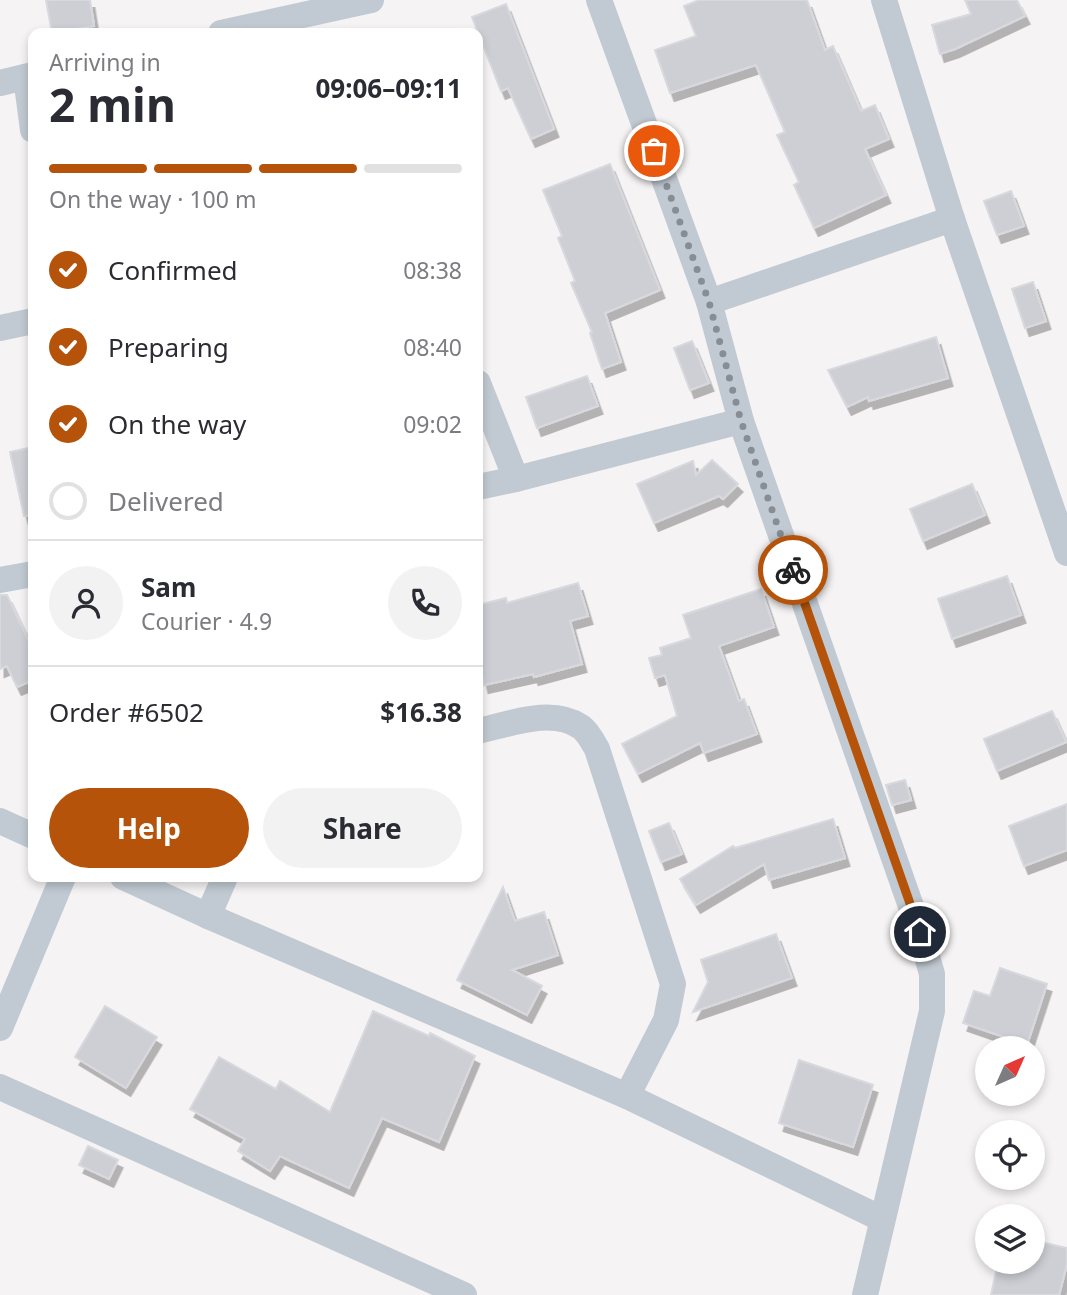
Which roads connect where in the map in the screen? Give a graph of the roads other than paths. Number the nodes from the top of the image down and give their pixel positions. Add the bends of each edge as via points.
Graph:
1 (599, 0) edge
2 (884, 0) edge
3 (362, 1) edge
4 (243, 28) edge
5 (28, 76) edge
6 (0, 83) edge
7 (952, 219) junction
8 (709, 302) junction
9 (28, 322) edge
10 (0, 328) edge
11 (483, 396) edge
12 (741, 421) junction
13 (516, 479) junction
14 (483, 486) edge
15 (1059, 502) edge
16 (1067, 553) edge
17 (28, 575) edge
18 (0, 580) edge
19 (483, 730) edge
20 (0, 821) edge
21 (28, 834) edge
22 (61, 882) edge
23 (134, 882) edge
24 (223, 882) edge
25 (208, 916) junction
26 (0, 1028) edge
27 (0, 1087) edge
28 (627, 1096) junction
29 (882, 1219) junction
30 (464, 1295) edge
31 (865, 1295) edge

1 - 8 street
2 - 7 street
3 - 4 street
5 - 6 street
7 - 8 street
7 - 15 street
8 - 12 street
9 - 10 street
11 - 13 street
12 - 13 street
12 - 29 street via 932,974 932,1011
13 - 14 street
15 - 16 street
17 - 18 street
19 - 28 street via 549,716 583,728 597,749 673,984 666,1020
20 - 21 street
22 - 26 street
23 - 25 street
24 - 25 street
25 - 28 street
27 - 30 street
28 - 29 street
29 - 31 street

